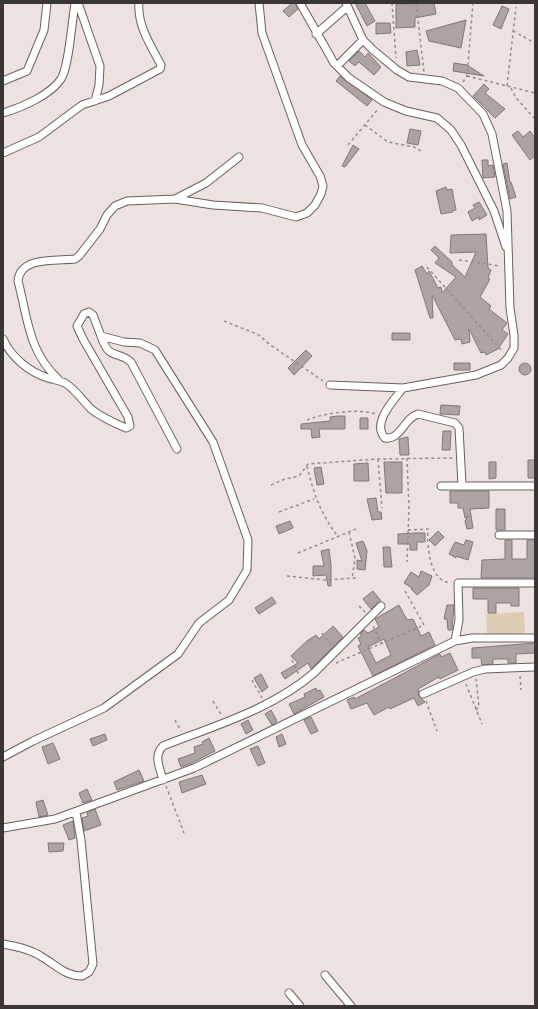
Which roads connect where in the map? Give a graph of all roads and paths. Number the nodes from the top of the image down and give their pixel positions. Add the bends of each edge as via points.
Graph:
1 (47, 3) edge
2 (76, 3) edge
3 (139, 3) edge
4 (259, 3) edge
5 (300, 3) edge
6 (392, 3) edge
7 (416, 3) edge
8 (473, 3) edge
9 (346, 5) edge
10 (516, 7) dead end
11 (513, 31) junction
12 (316, 34) junction
13 (363, 40) junction
14 (535, 43) edge
15 (336, 66) junction
16 (397, 70) junction
17 (468, 76) junction
18 (425, 80) junction
19 (3, 81) edge
20 (507, 86) junction
21 (510, 87) junction
22 (458, 88) junction
23 (535, 93) edge
24 (96, 101) junction
25 (384, 102) junction
26 (3, 114) edge
27 (535, 119) edge
28 (365, 125) junction
29 (348, 145) dead end
30 (421, 151) dead end
31 (3, 153) edge
32 (239, 158) dead end
33 (175, 199) junction
34 (507, 251) junction
35 (459, 260) dead end
36 (427, 267) dead end
37 (508, 267) junction
38 (224, 320) dead end
39 (101, 336) junction
40 (3, 339) edge
41 (508, 358) junction
42 (59, 380) junction
43 (330, 385) joint
44 (403, 388) junction
45 (383, 416) junction
46 (307, 420) dead end
47 (177, 449) dead end
48 (407, 458) junction
49 (461, 458) junction
50 (378, 459) junction
51 (307, 466) junction
52 (271, 485) dead end
53 (462, 485) junction
54 (440, 486) dead end
55 (535, 486) edge
56 (315, 499) junction
57 (382, 508) dead end
58 (279, 512) dead end
59 (356, 529) dead end
60 (408, 530) junction
61 (349, 532) junction
62 (500, 535) dead end
63 (535, 535) edge
64 (338, 537) junction
65 (298, 553) dead end
66 (407, 562) dead end
67 (288, 576) dead end
68 (352, 578) junction
69 (356, 578) dead end
70 (458, 583) junction
71 (535, 583) edge
72 (405, 591) dead end
73 (381, 606) dead end
74 (370, 618) junction
75 (322, 633) dead end
76 (535, 638) edge
77 (455, 641) junction
78 (381, 643) junction
79 (336, 650) junction
80 (292, 660) dead end
81 (335, 664) dead end
82 (535, 667) edge
83 (520, 668) junction
84 (476, 672) junction
85 (463, 676) junction
86 (252, 680) dead end
87 (303, 682) junction
88 (521, 690) dead end
89 (423, 694) joint
90 (213, 701) dead end
91 (265, 704) junction
92 (476, 710) junction
93 (175, 720) dead end
94 (225, 721) junction
95 (482, 724) dead end
96 (438, 731) dead end
97 (184, 738) junction
98 (3, 757) edge
99 (163, 780) junction
100 (76, 812) junction
101 (3, 828) edge
102 (184, 833) dead end
103 (3, 944) edge
104 (325, 974) dead end
105 (289, 993) dead end
106 (300, 1006) edge
107 (351, 1006) edge

1 - 19 street via 44,30 27,71
2 - 24 street via 100,66
2 - 26 street via 61,79 26,106
3 - 24 street via 141,25 161,65 160,69
4 - 33 street via 262,34 302,144 320,176 322,194 307,213 296,216 262,208 213,205
5 - 12 street
6 - 16 path
7 - 18 path
8 - 17 path
9 - 12 street
9 - 13 street
10 - 11 path
11 - 14 path
11 - 20 path
12 - 15 street
13 - 15 street
13 - 16 street
15 - 25 street
16 - 18 street via 409,77
17 - 20 path
17 - 22 path
18 - 22 street via 442,81
20 - 21 path
21 - 23 path
21 - 27 path via 516,98
22 - 34 street via 483,114 492,134 507,211
24 - 31 street via 82,105 39,137
25 - 28 path
25 - 34 street via 406,111 437,118 451,130 494,211
28 - 29 path
28 - 30 path via 388,142 405,144
32 - 33 street via 206,184
33 - 42 street via 120,203 107,215 100,229 75,259 43,261 22,269 18,274 28,330 41,358
34 - 37 street
35 - 37 path
36 - 41 path
37 - 41 street via 514,348
38 - 43 path via 259,335
39 - 42 street via 91,313 84,314 77,326 78,330 119,398 130,426 126,428 102,416
39 - 47 street via 107,351 131,362
39 - 98 street via 140,343 155,350 213,442 248,540 247,570 229,600 199,623 178,654 104,708
40 - 42 street via 20,363 39,375
41 - 44 street via 501,365 476,375
43 - 44 street
44 - 45 street
45 - 46 path via 372,413 341,413 324,414
45 - 49 street via 380,427 385,438 396,435 412,416 418,414 455,424 459,428
48 - 49 path
48 - 50 path
48 - 60 path
49 - 53 street
50 - 51 path
50 - 57 path
51 - 52 path via 299,476
51 - 56 path
53 - 54 street
53 - 55 street
56 - 58 path
56 - 64 path
59 - 61 path
60 - 66 path
60 - 70 path via 428,529 427,544 434,569 444,582
61 - 64 path
61 - 68 path via 355,558
62 - 63 street
64 - 65 path
67 - 68 path via 326,580
68 - 69 path
70 - 71 street
70 - 77 street via 459,620
72 - 78 path via 424,625
73 - 74 street
74 - 78 path
74 - 79 street
75 - 79 path
76 - 77 street via 479,638
77 - 99 street via 194,768
78 - 81 path
79 - 87 street
80 - 87 path
82 - 83 street
83 - 84 street via 485,669
83 - 88 path
84 - 85 street
84 - 92 path via 479,707
85 - 89 street
85 - 92 path
86 - 91 path
87 - 91 street
89 - 96 path
90 - 94 path
91 - 94 street
92 - 95 path
93 - 97 path
94 - 97 street
97 - 99 street via 163,746 158,751 157,758
99 - 100 street
99 - 102 path
100 - 101 street via 55,819
100 - 103 street via 93,964 91,970 82,976 70,974 58,969 39,955
104 - 107 street
105 - 106 street

